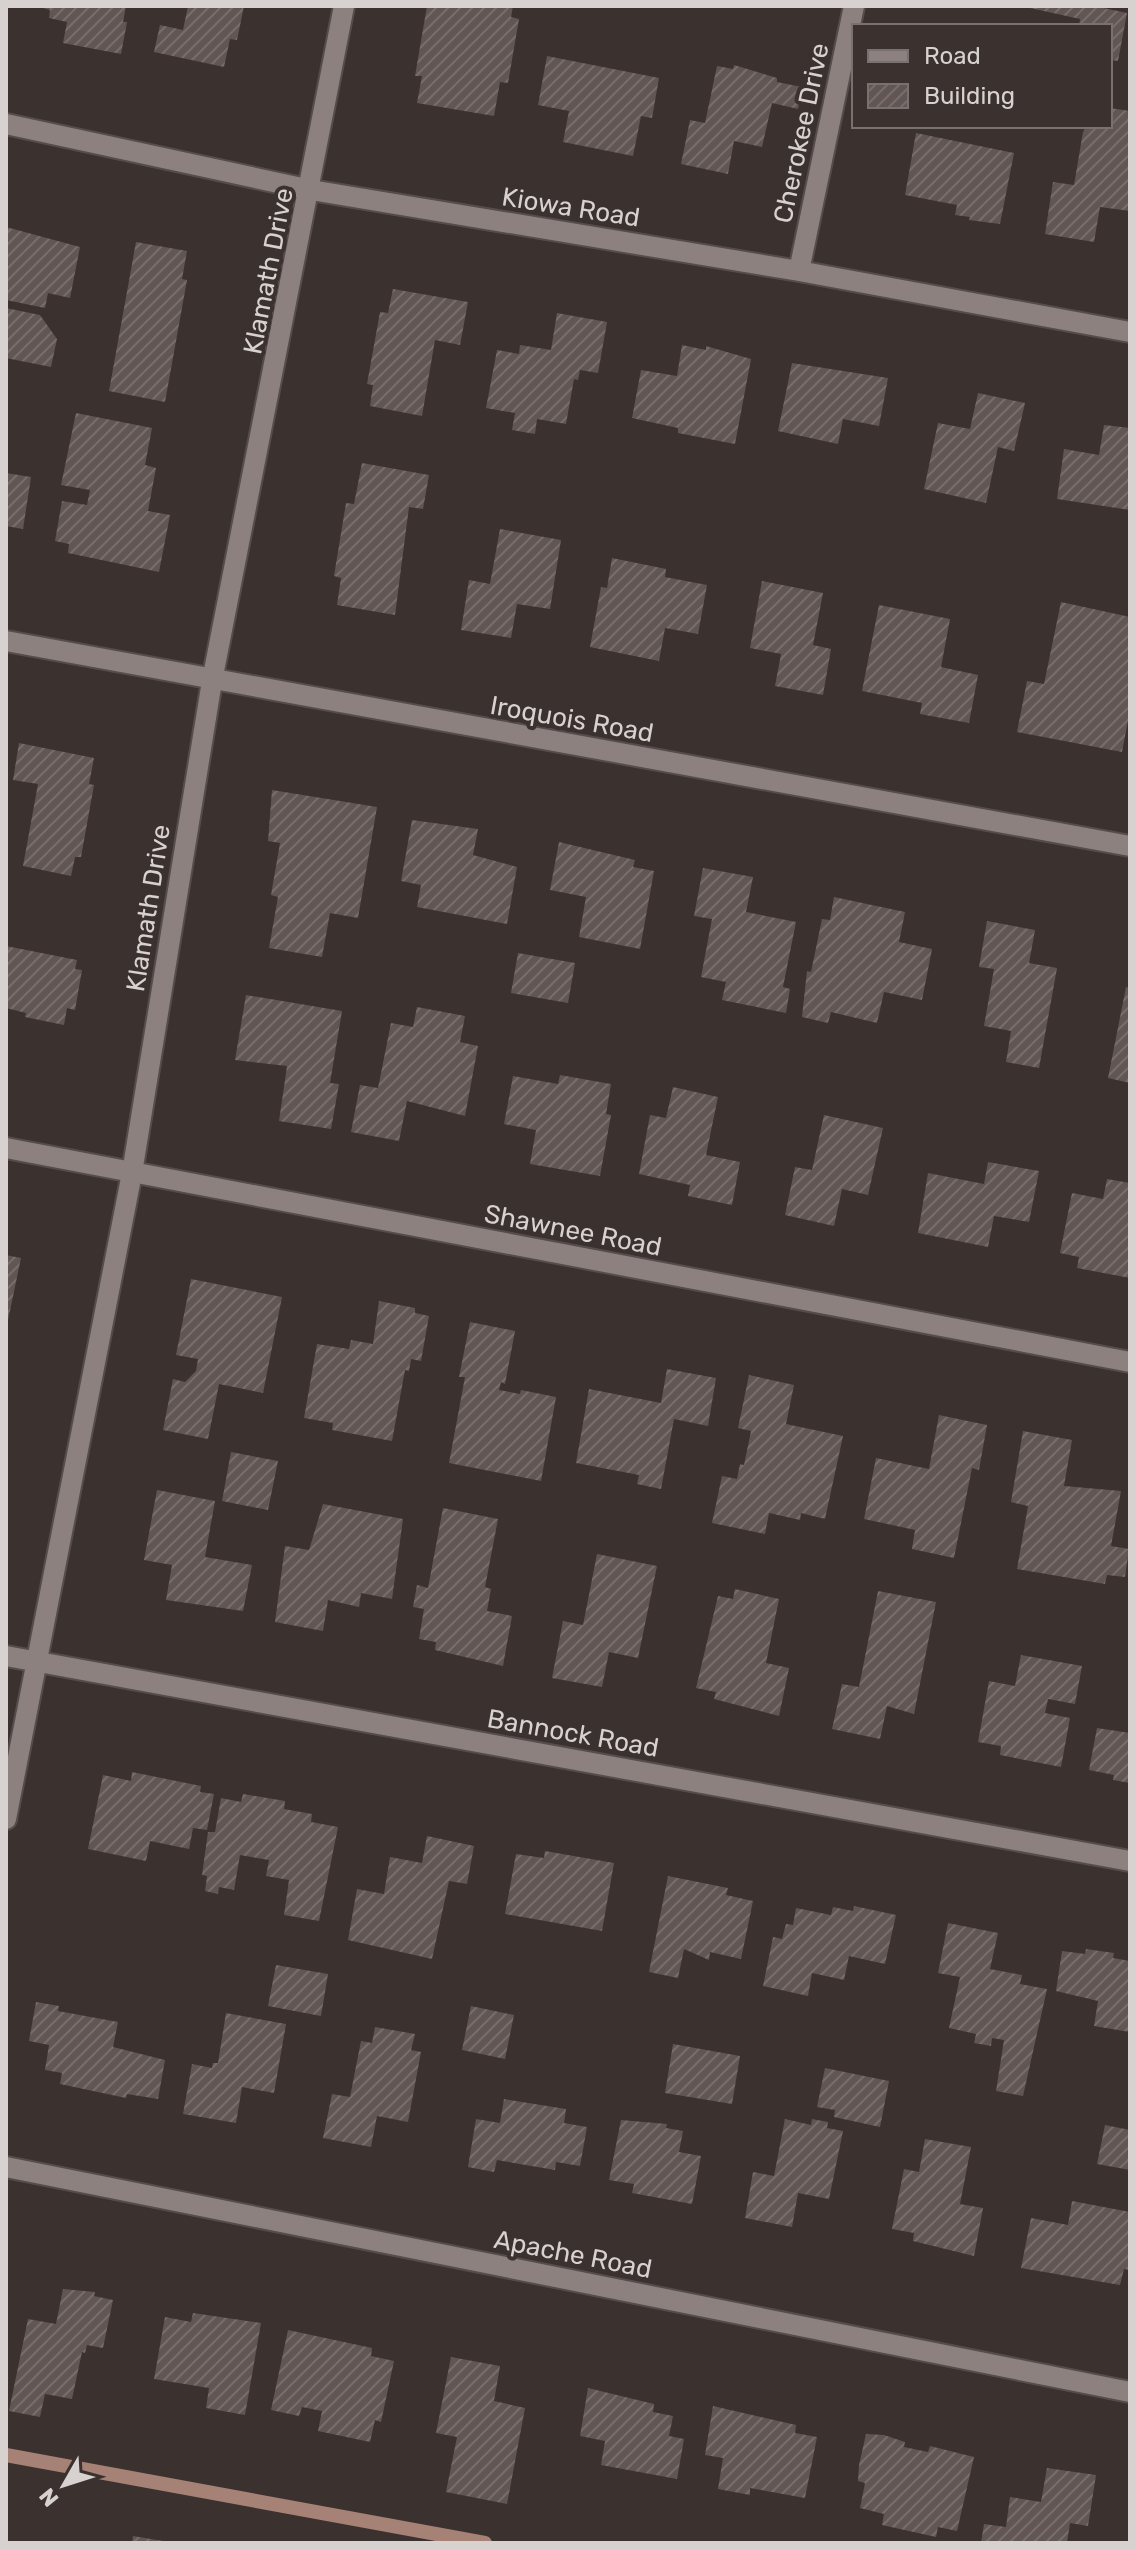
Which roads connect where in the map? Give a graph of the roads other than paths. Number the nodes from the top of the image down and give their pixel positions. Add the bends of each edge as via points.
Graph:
1 (344, 6) edge
2 (854, 6) edge
3 (6, 124) edge
4 (311, 190) junction
5 (799, 271) junction
6 (1130, 332) edge
7 (6, 641) edge
8 (212, 681) junction
9 (1130, 846) edge
10 (6, 1148) edge
11 (132, 1173) junction
12 (1130, 1362) edge
13 (6, 1656) edge
14 (34, 1661) junction
15 (6, 1819) edge
16 (1130, 1861) edge
17 (6, 2167) edge
18 (1130, 2392) edge

1 - 4 street, Klamath Drive
2 - 5 street, Cherokee Drive
3 - 4 street, Kiowa Road
4 - 5 street, Kiowa Road
4 - 8 street, Klamath Drive
5 - 6 street, Kiowa Road
7 - 8 street, Iroquois Road
8 - 9 street, Iroquois Road
8 - 11 street, Klamath Drive
10 - 11 street, Shawnee Road
11 - 12 street, Shawnee Road
11 - 14 street, Klamath Drive
13 - 14 street, Bannock Road
14 - 15 street, Klamath Drive
14 - 16 street, Bannock Road
17 - 18 street, Apache Road

